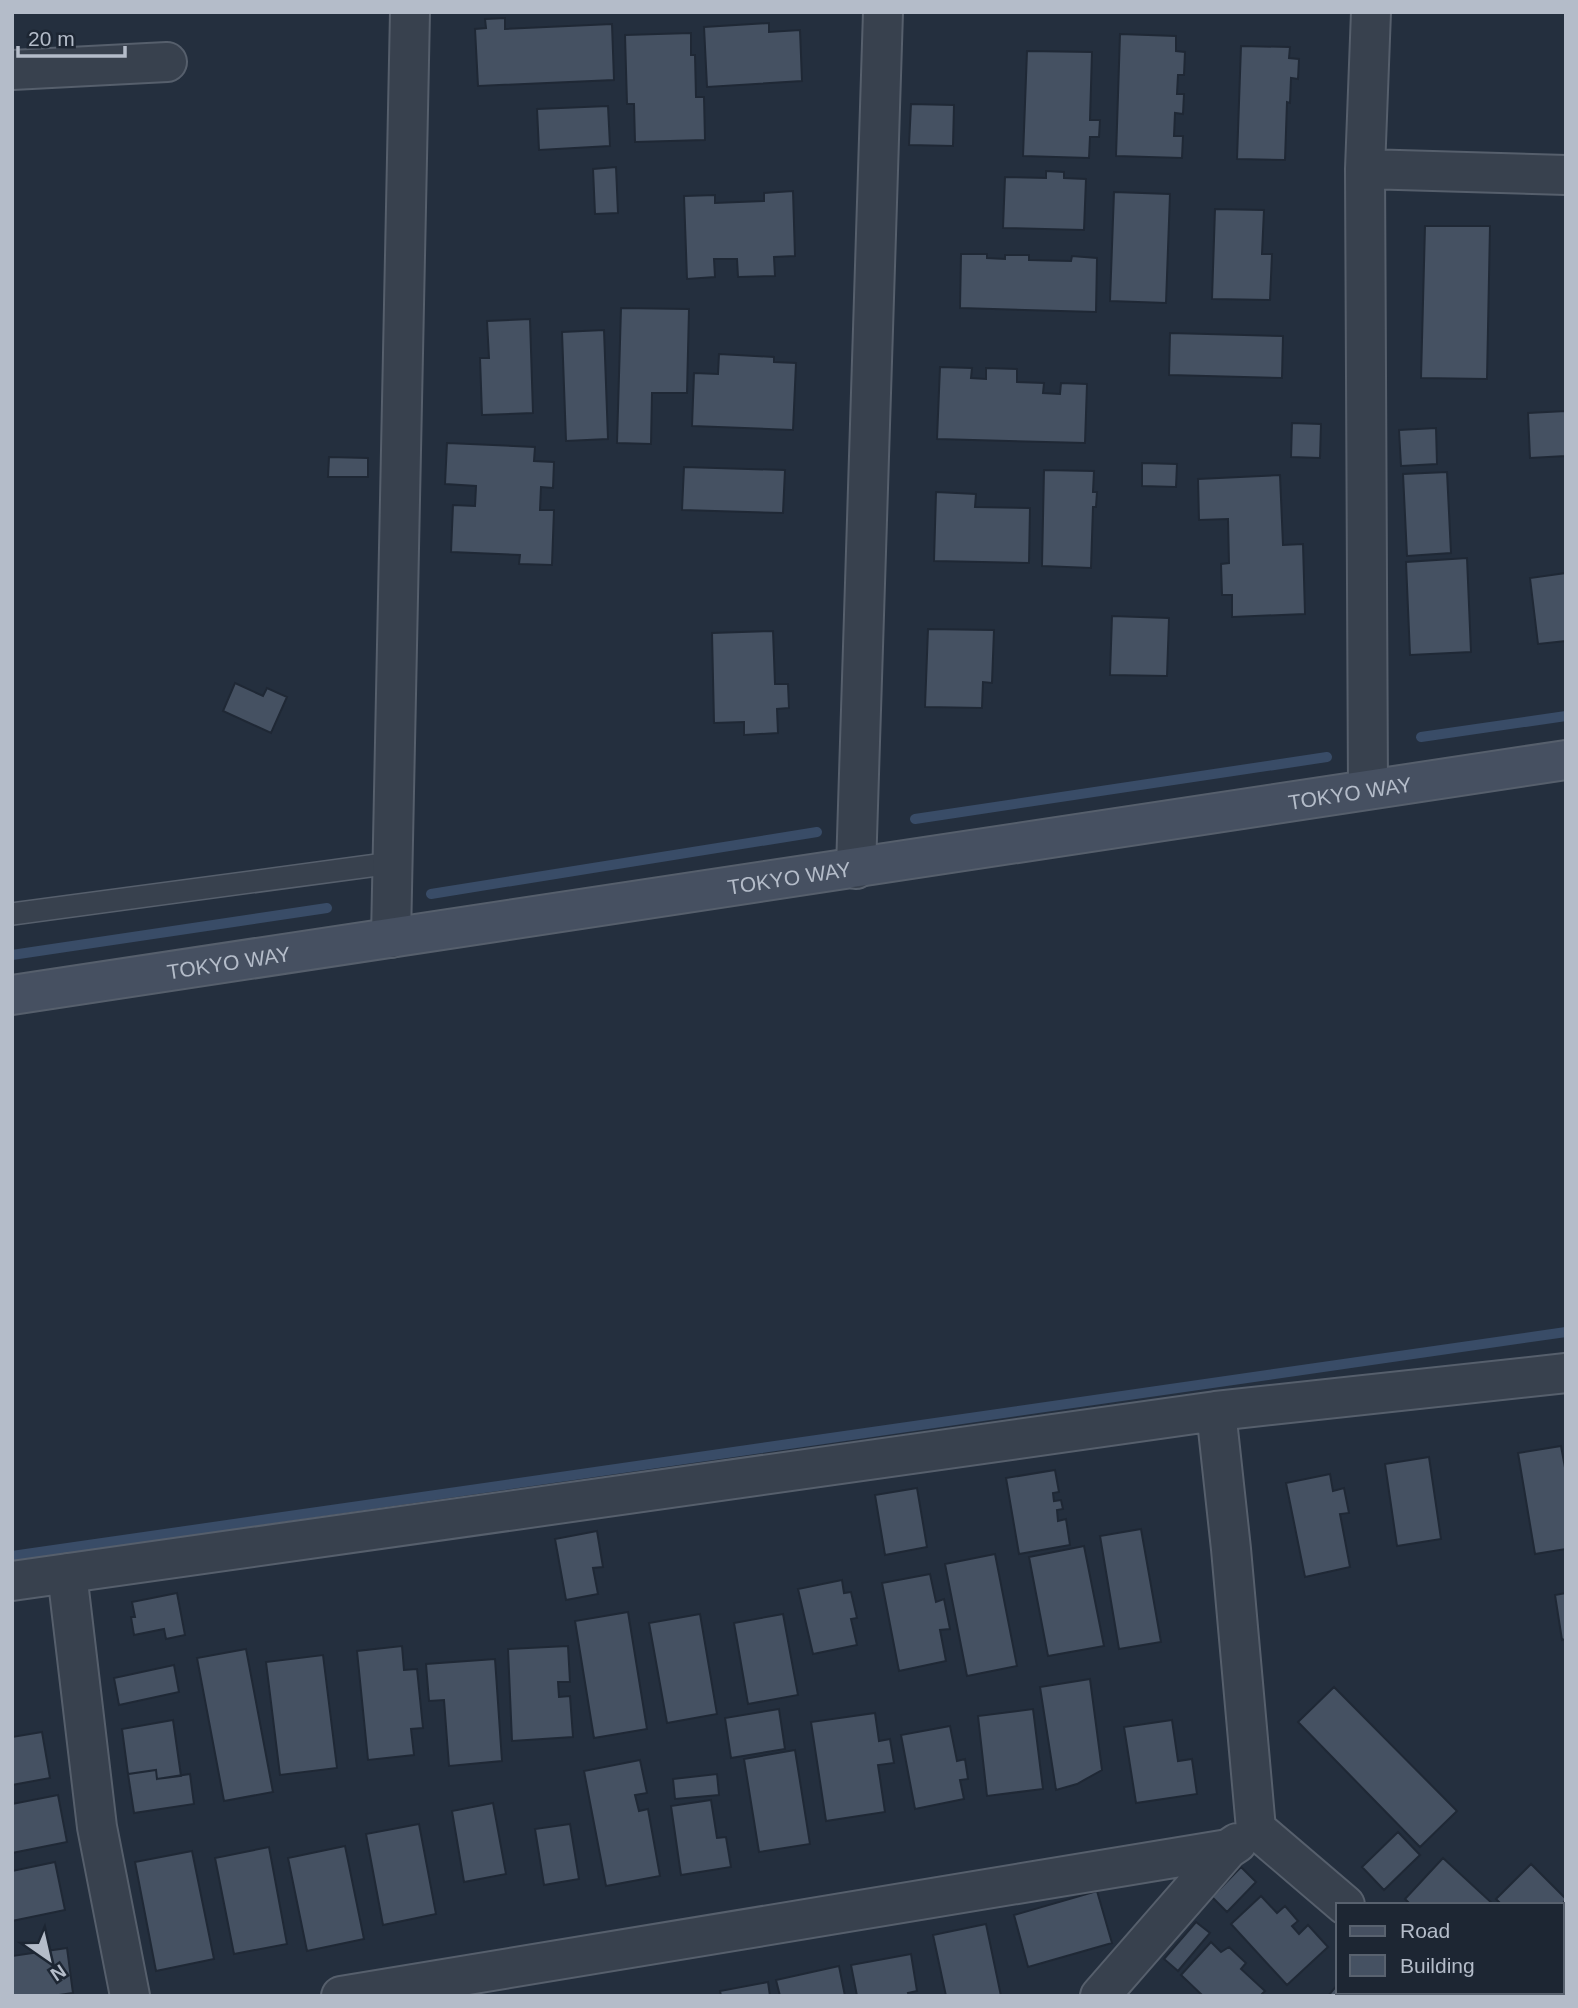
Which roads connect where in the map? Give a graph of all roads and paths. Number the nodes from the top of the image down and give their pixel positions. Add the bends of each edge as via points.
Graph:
1 (410, 12) edge
2 (883, 12) edge
3 (1371, 12) edge
4 (167, 62) dead end
5 (12, 70) edge
6 (1365, 169) junction
7 (1566, 175) edge
8 (1566, 760) edge
9 (1368, 789) junction
10 (392, 863) junction
11 (856, 869) junction
12 (12, 914) edge
13 (391, 938) junction
14 (12, 995) edge
15 (1566, 1373) edge
16 (1216, 1411) junction
17 (67, 1573) junction
18 (12, 1581) edge
19 (1242, 1839) junction
20 (1342, 1903) edge
21 (130, 1996) edge
22 (341, 1996) edge
23 (1100, 1996) edge

1 - 10 street
2 - 11 street
3 - 6 street
4 - 5 street
6 - 7 street
6 - 9 street
8 - 9 main road, TOKYO WAY
9 - 11 main road, TOKYO WAY
10 - 12 lane
10 - 13 street
11 - 13 main road, TOKYO WAY
13 - 14 main road, TOKYO WAY
15 - 16 street
16 - 17 street
16 - 19 street via 1231,1549
17 - 18 street
17 - 21 street via 97,1827
19 - 20 street
19 - 22 street
19 - 23 street

